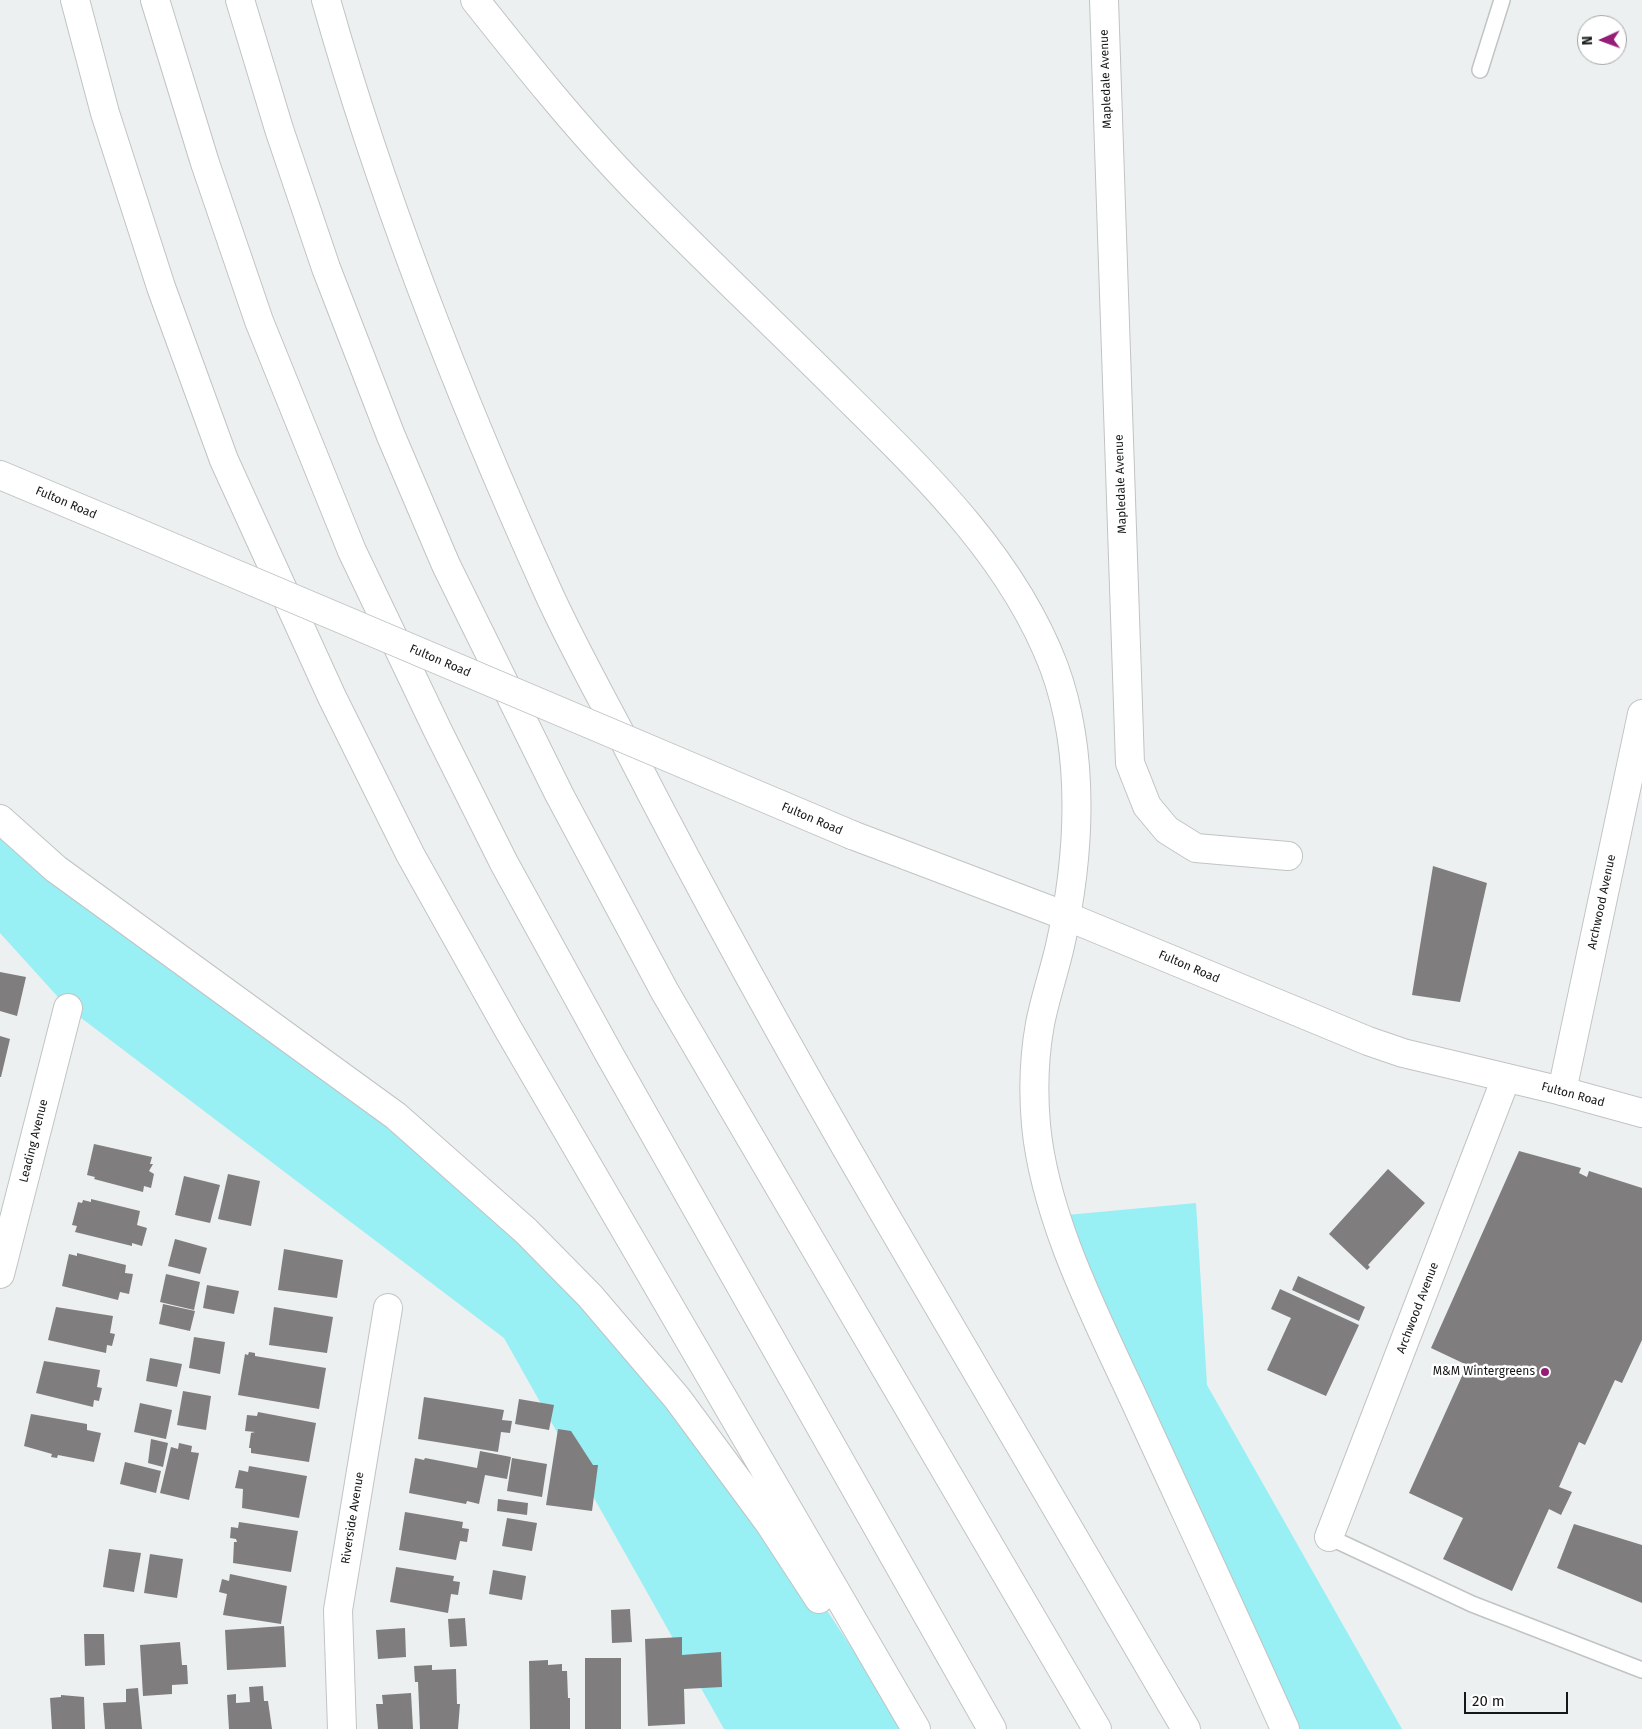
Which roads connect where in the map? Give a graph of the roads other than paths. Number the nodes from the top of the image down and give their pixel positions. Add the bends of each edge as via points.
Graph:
1 (74, 0) edge
2 (155, 0) edge
3 (240, 0) edge
4 (326, 0) edge
5 (475, 0) edge
6 (1104, 0) edge
7 (1502, 0) edge
8 (1480, 70) dead end
9 (0, 475) edge
10 (1642, 714) edge
11 (0, 818) edge
12 (1288, 856) dead end
13 (1066, 916) junction
14 (68, 1008) dead end
15 (1506, 1078) junction
16 (1562, 1091) junction
17 (1642, 1113) edge
18 (0, 1274) edge
19 (388, 1308) dead end
20 (1329, 1537) joint
21 (1642, 1670) edge
22 (342, 1729) edge
23 (905, 1729) edge
24 (916, 1729) edge
25 (992, 1729) edge
26 (1097, 1729) edge
27 (1186, 1729) edge
28 (1285, 1729) edge

1 - 24 main road via 105,113 158,278 221,451 332,697 410,854 508,1030
2 - 25 main road via 205,163 259,321 352,551 434,722 504,862 585,1009
3 - 26 main road via 323,259 391,436 446,565 554,785 665,992
4 - 27 main road via 345,69 408,250 463,394 550,595 674,838 805,1078
5 - 13 main road via 629,182 932,481 1003,570 1050,659 1066,710 1073,756 1076,824
6 - 12 main road, Mapledale Avenue via 1130,763 1147,806 1166,830 1196,848
7 - 8 lane
9 - 13 main road, Fulton Road, bridge via 852,835
10 - 16 main road, Archwood Avenue
11 - 23 main road via 56,869 396,1116 526,1231 590,1296 677,1398 770,1524
13 - 15 main road, Fulton Road via 1368,1041 1403,1053
13 - 28 main road via 1040,1023 1034,1071 1036,1126 1044,1172 1056,1216 1088,1300
14 - 18 main road, Leading Avenue
15 - 16 main road, Fulton Road
15 - 20 main road, Archwood Avenue
16 - 17 main road, Fulton Road
19 - 22 main road, Riverside Avenue via 338,1610
20 - 21 lane via 1472,1604

